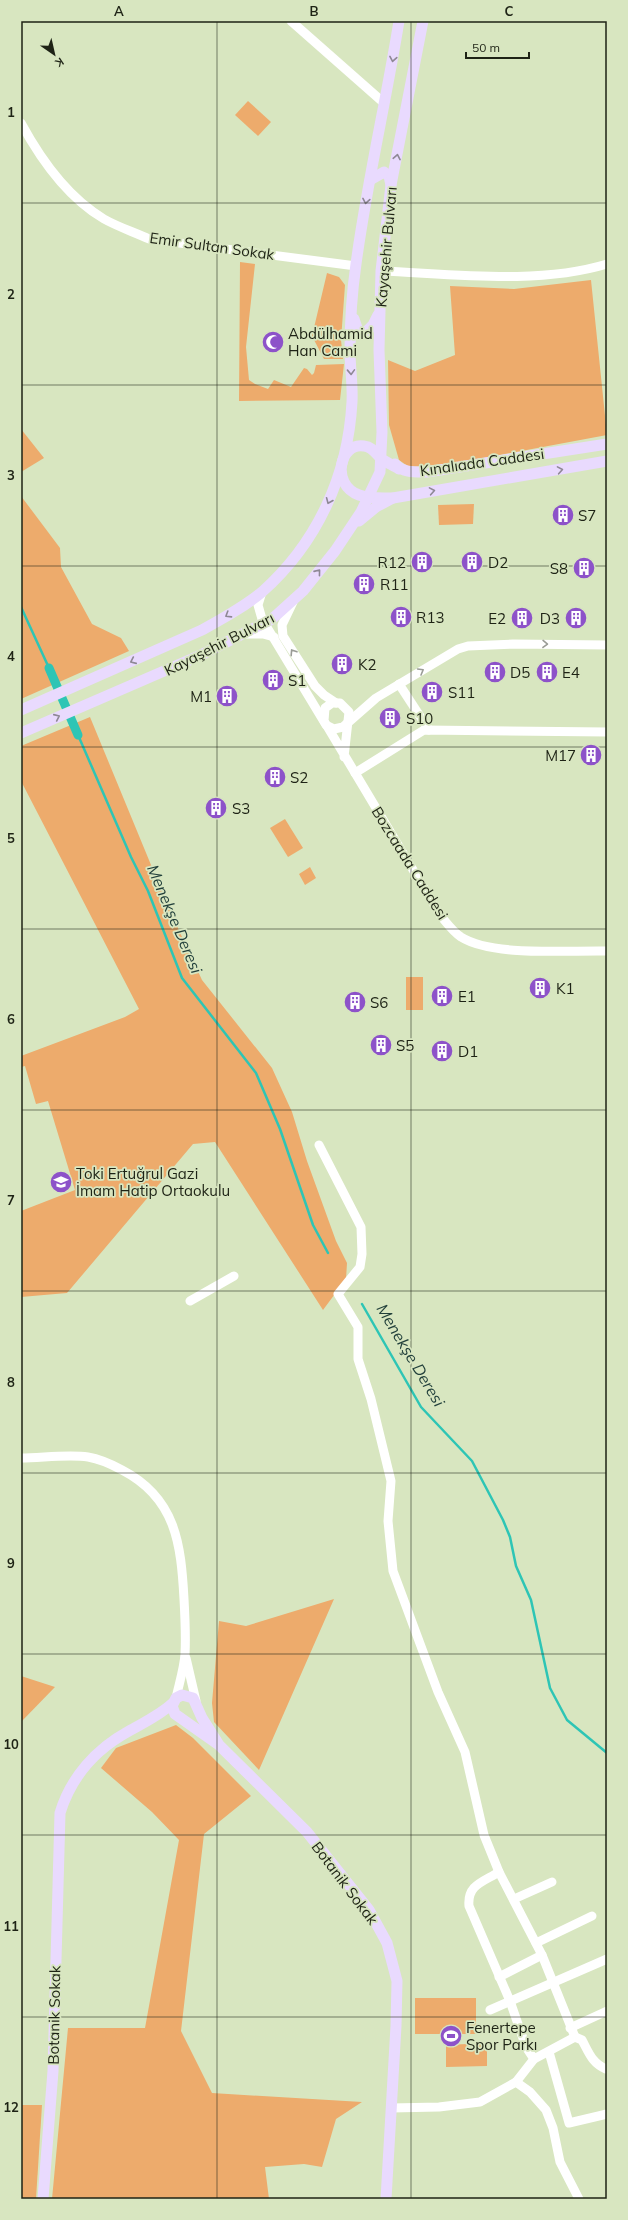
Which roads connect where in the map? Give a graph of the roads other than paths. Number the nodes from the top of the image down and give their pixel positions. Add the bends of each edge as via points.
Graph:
1 (291, 21) edge
2 (399, 21) edge
3 (423, 21) edge
4 (384, 103) junction
5 (21, 123) edge
6 (370, 180) junction
7 (391, 185) junction
8 (607, 264) edge
9 (356, 266) junction
10 (381, 271) junction
11 (352, 310) junction
12 (380, 311) junction
13 (382, 432) junction
14 (607, 444) edge
15 (382, 459) junction
16 (607, 461) edge
17 (342, 464) junction
18 (399, 469) junction
19 (370, 497) junction
20 (393, 498) junction
21 (350, 529) junction
22 (262, 592) junction
23 (293, 602) junction
24 (264, 624) junction
25 (245, 634) junction
26 (274, 637) junction
27 (607, 645) edge
28 (399, 684) junction
29 (336, 702) junction
30 (21, 710) edge
31 (349, 720) junction
32 (324, 721) junction
33 (429, 730) junction
34 (607, 732) edge
35 (21, 733) edge
36 (344, 757) junction
37 (354, 773) junction
38 (607, 951) edge
39 (319, 1145) dead end
40 (234, 1276) dead end
41 (190, 1301) dead end
42 (21, 1458) edge
43 (185, 1654) junction
44 (174, 1701) junction
45 (196, 1702) junction
46 (180, 1718) junction
47 (142, 1724) junction
48 (219, 1745) junction
49 (499, 1872) junction
50 (552, 1882) dead end
51 (514, 1899) junction
52 (592, 1916) dead end
53 (536, 1943) junction
54 (542, 1955) junction
55 (607, 1959) edge
56 (499, 1977) junction
57 (554, 1984) junction
58 (510, 2001) junction
59 (490, 2010) dead end
60 (607, 2011) edge
61 (570, 2028) junction
62 (575, 2037) junction
63 (549, 2052) junction
64 (534, 2059) junction
65 (606, 2069) dead end
66 (516, 2082) junction
67 (391, 2108) junction
68 (607, 2114) edge
69 (43, 2199) edge
70 (386, 2199) edge
71 (579, 2199) edge

1 - 4 street
2 -> 4 main road, Kayaşehir Bulvarı
7 -> 3 main road, Kayaşehir Bulvarı
4 - 6 main road, Kayaşehir Bulvarı
5 - 9 street, Emir Sultan Sokak via 47,166 65,186 84,205 104,219 126,229 149,238
6 - 7 main road via 384,172 389,176
6 -> 9 main road, Kayaşehir Bulvarı
7 - 10 main road, Kayaşehir Bulvarı
8 - 10 street via 593,268 514,277
9 - 11 main road, Kayaşehir Bulvarı
10 - 12 main road, Kayaşehir Bulvarı
11 - 12 main road via 356,327 362,332 370,329
11 -> 17 main road, Kayaşehir Bulvarı via 350,431
12 - 13 main road, Kayaşehir Bulvarı
13 - 15 main road, Kayaşehir Bulvarı
13 - 18 main road, Kınalıada Caddesi via 385,449
14 - 18 main road, Kınalıada Caddesi via 427,472
15 - 17 main road via 375,450 357,445 350,449
15 - 18 main road
15 - 19 main road, Kayaşehir Bulvarı via 380,472
20 -> 16 main road, Kınalıada Caddesi
17 - 19 main road via 340,474 344,484 360,495
17 -> 22 main road, Kayaşehir Bulvarı via 331,497 318,524 285,569
19 - 20 main road, Kınalıada Caddesi
19 - 21 main road, Kayaşehir Bulvarı
20 - 21 main road via 366,514
23 -> 21 main road, Kayaşehir Bulvarı
22 - 24 street via 258,605
22 -> 30 main road, Kayaşehir Bulvarı via 202,630
23 - 24 main road, Kayaşehir Bulvarı
29 -> 23 street via 324,695 316,686 283,636 282,625
24 - 25 main road, Kayaşehir Bulvarı
24 - 26 street, Bozcaada Caddesi
25 - 26 street
35 -> 25 main road, Kayaşehir Bulvarı
26 - 32 street, Bozcaada Caddesi
28 -> 27 street via 458,649 468,646
28 - 31 street via 376,698
28 - 33 street
29 - 31 street via 347,708
29 - 32 street via 325,708
31 - 32 street via 343,727 334,729
31 - 36 street
32 - 36 street, Bozcaada Caddesi
33 - 34 street
33 - 37 street via 424,730
36 - 37 street, Bozcaada Caddesi
37 - 38 street, Bozcaada Caddesi via 440,915 457,934 473,943 498,949
39 - 49 street via 361,1227 360,1267 338,1294 358,1327 358,1360 371,1399 390,1481 388,1521 393,1571 438,1692 465,1752 484,1835
40 - 41 street
42 - 43 street via 88,1457 102,1461 146,1485 158,1499 175,1530 180,1547
43 - 44 street
43 - 45 street
44 - 45 main road via 186,1695
44 - 46 main road via 173,1711
44 - 47 main road, Botanik Sokak via 162,1713
45 - 46 main road via 193,1716
45 - 48 main road via 202,1718
46 - 47 main road, Botanik Sokak via 164,1718
46 - 48 main road
47 - 69 main road, Botanik Sokak via 112,1742 84,1767 71,1785 60,1813 53,2071
48 - 67 main road, Botanik Sokak via 307,1832 369,1910 387,1943 397,1981
49 - 51 street
49 - 56 street via 472,1888 468,1896 469,1906
50 - 51 street
51 - 53 street
52 - 53 street
53 - 54 street
54 - 56 street
54 - 57 street
55 - 57 street
56 - 58 street
57 - 58 street
57 - 61 street
58 - 59 street
58 - 64 street via 526,2047
60 - 61 street
61 - 62 street
62 - 63 street
62 - 65 street via 582,2040 590,2058
63 - 64 street
63 - 68 street via 569,2124
64 - 66 street
66 - 67 street via 480,2102 439,2107
66 - 71 street via 530,2092 546,2110 553,2128 560,2162
67 - 70 main road, Botanik Sokak

